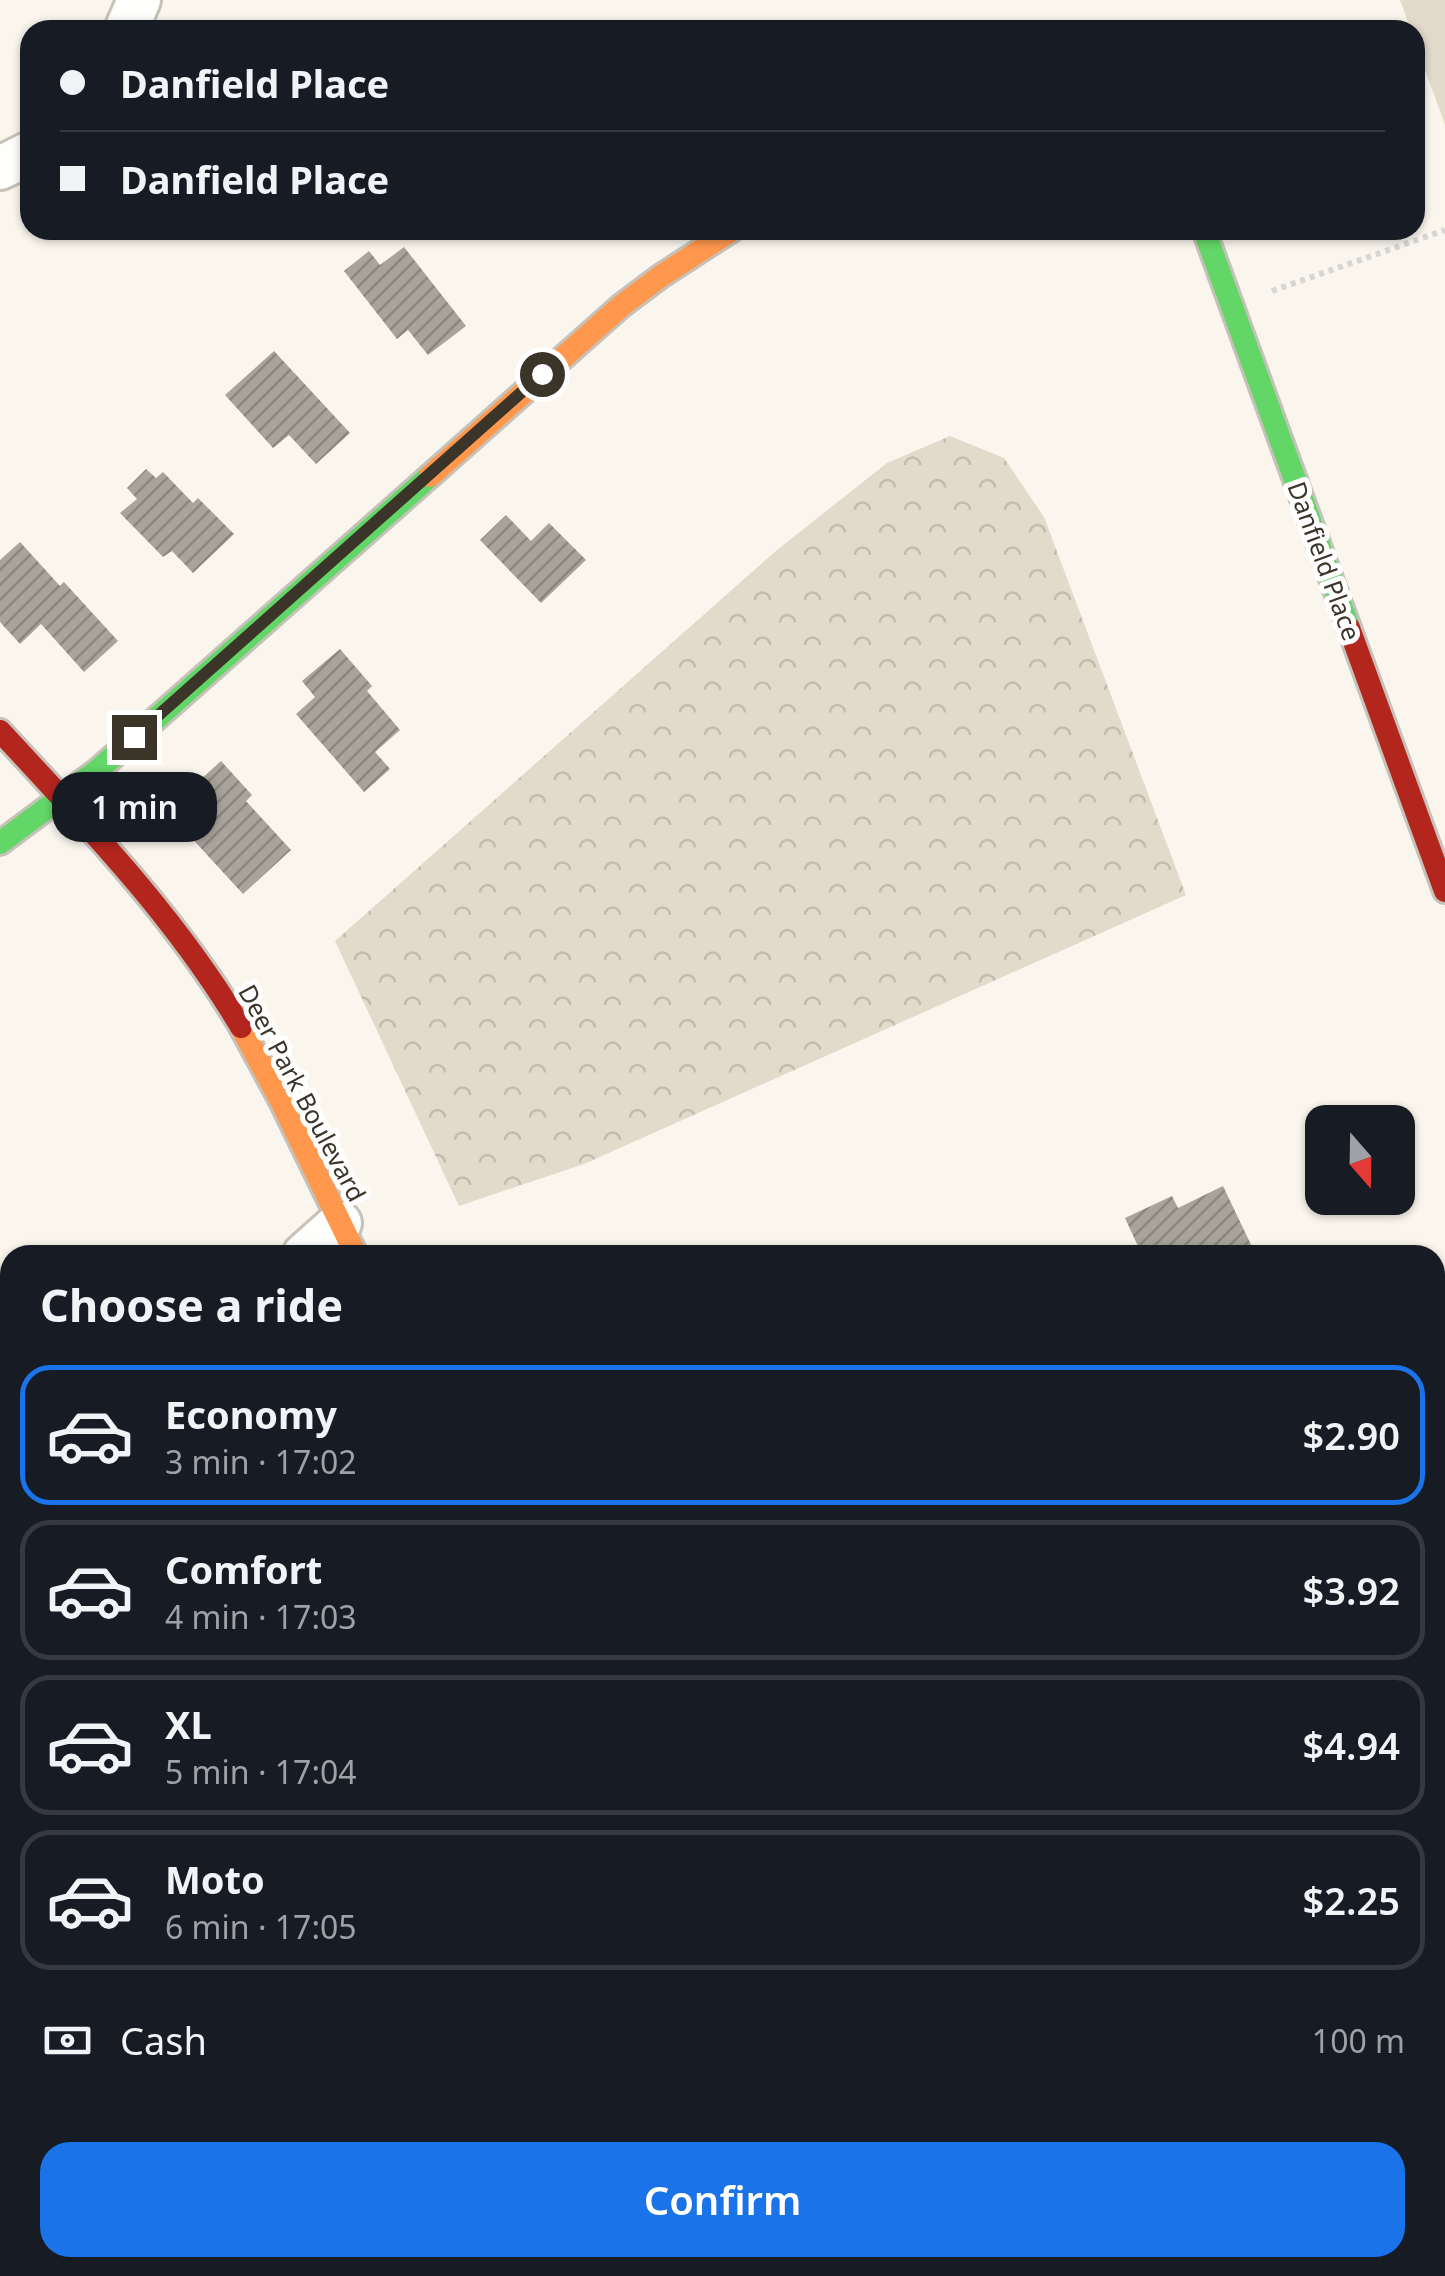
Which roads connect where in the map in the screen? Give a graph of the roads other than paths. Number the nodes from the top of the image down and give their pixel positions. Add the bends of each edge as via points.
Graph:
1 (717, 240) edge
2 (1208, 240) edge
3 (0, 731) edge
4 (62, 798) junction
5 (0, 843) edge
6 (1445, 891) edge
7 (348, 1239) edge

1 - 4 street via 621,306
2 - 6 street, Danfield Place
3 - 4 street, Deer Park Boulevard
4 - 5 street
4 - 7 street, Deer Park Boulevard via 158,908 230,1010

